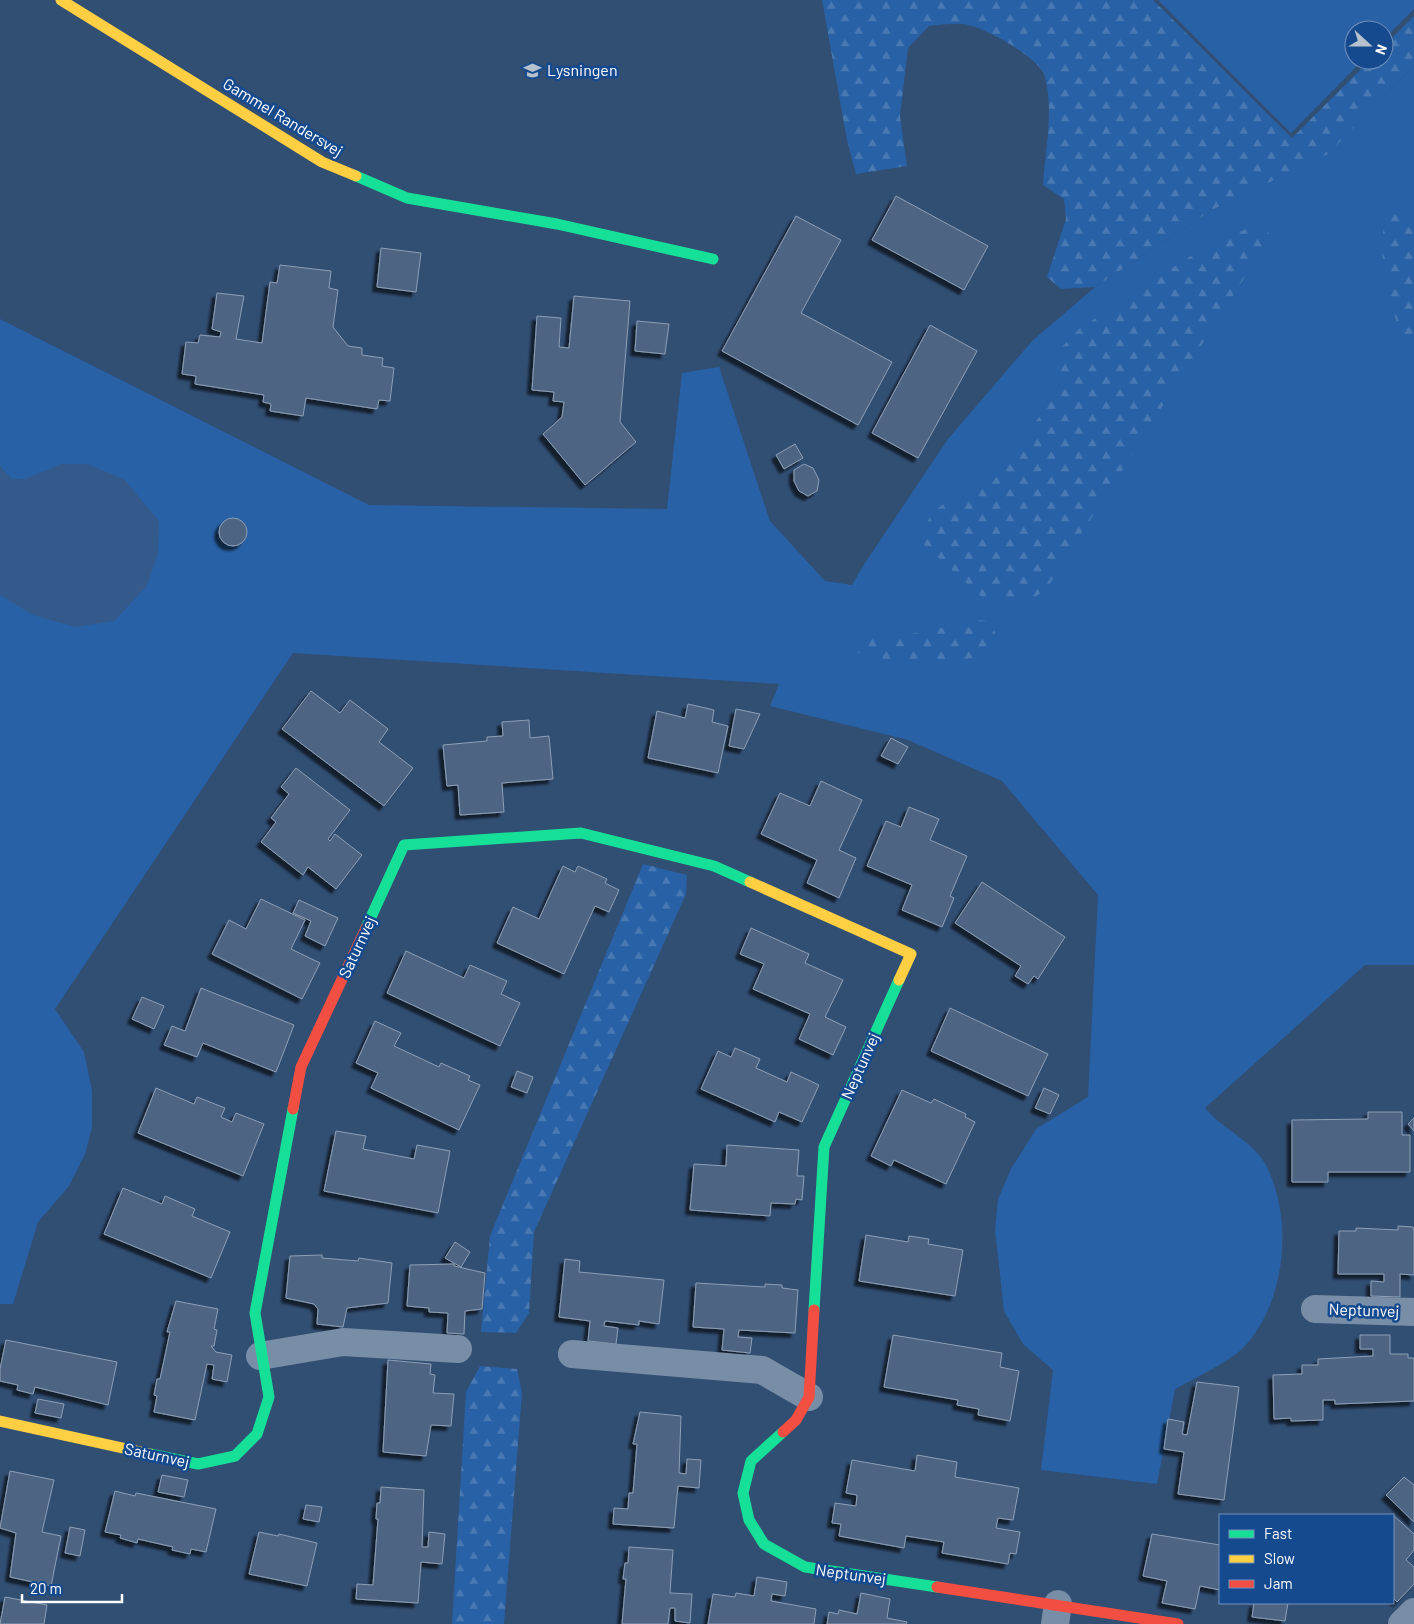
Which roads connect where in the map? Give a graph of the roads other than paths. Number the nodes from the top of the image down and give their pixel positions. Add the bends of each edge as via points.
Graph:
1 (61, 0) edge
2 (712, 260) dead end
3 (714, 866) joint
4 (1315, 1309) dead end
5 (1414, 1312) edge
6 (458, 1349) dead end
7 (572, 1354) dead end
8 (260, 1356) junction
9 (809, 1397) junction
10 (0, 1421) edge
11 (1414, 1612) edge
12 (1057, 1614) edge
13 (1178, 1624) edge
14 (1402, 1624) edge

1 - 2 street, Gammel Randersvej via 322,162 407,198 557,224
3 - 8 street, Saturnvej via 581,833 404,845 301,1067 255,1313
3 - 9 street, Neptunvej via 911,954 824,1147
4 - 5 street, Neptunvej
6 - 8 street via 343,1342
7 - 9 street via 762,1370
8 - 10 street, Saturnvej via 268,1397 257,1434 234,1456 198,1464
9 - 12 street, Neptunvej via 796,1420 751,1461 744,1493 749,1520 764,1544 805,1567
11 - 14 street
12 - 13 street, Neptunvej

